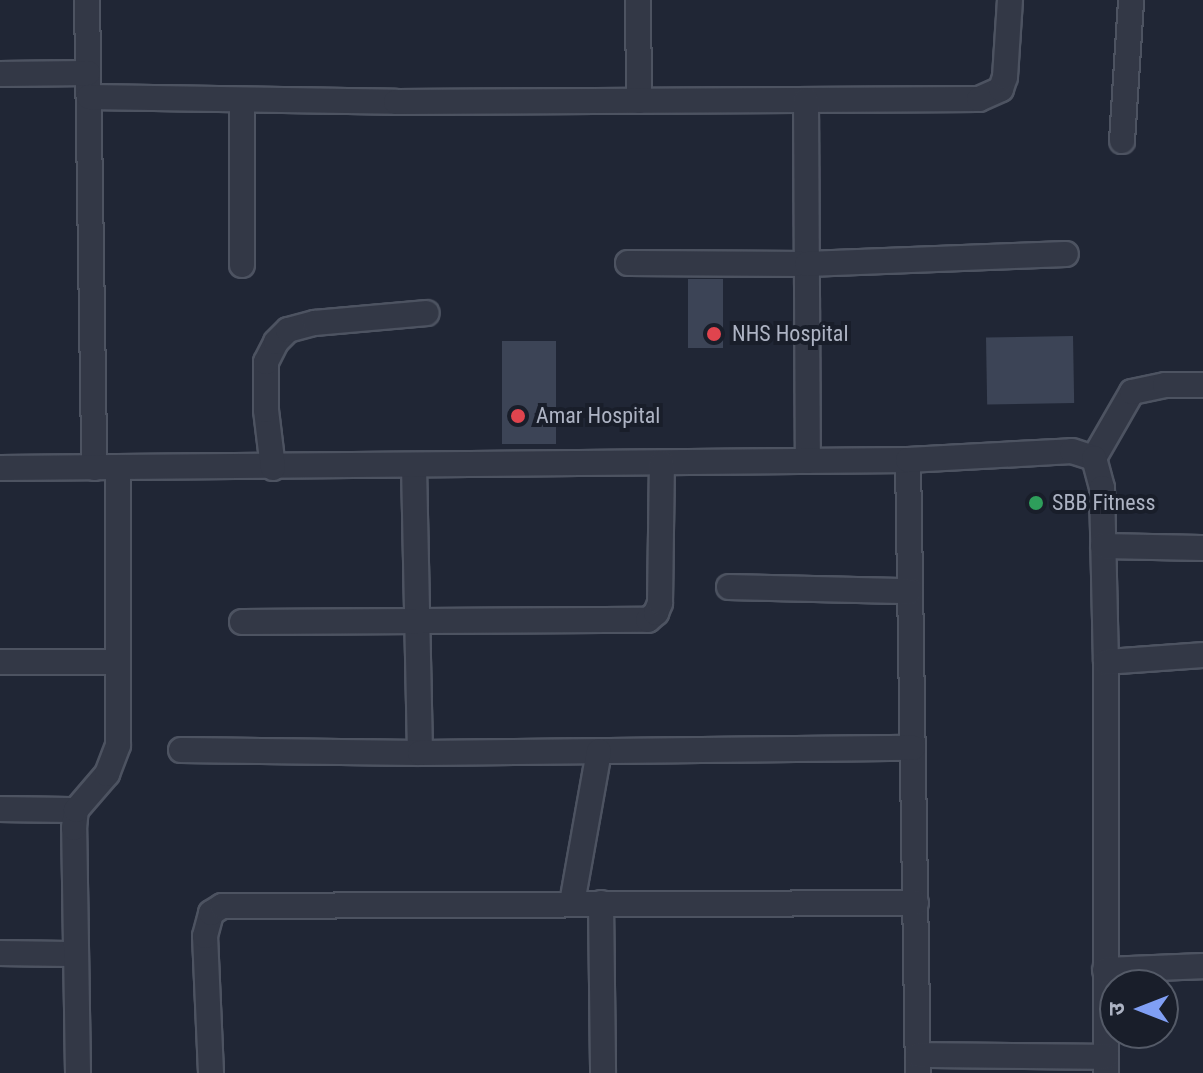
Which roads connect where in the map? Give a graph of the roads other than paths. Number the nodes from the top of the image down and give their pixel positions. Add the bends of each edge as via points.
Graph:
1 (87, 0) edge
2 (638, 0) edge
3 (1010, 0) edge
4 (1131, 0) edge
5 (88, 73) junction
6 (0, 74) edge
7 (89, 97) junction
8 (242, 100) junction
9 (806, 100) junction
10 (639, 101) junction
11 (1122, 141) dead end
12 (1066, 254) dead end
13 (628, 263) dead end
14 (807, 264) junction
15 (242, 265) dead end
16 (427, 313) dead end
17 (1203, 385) edge
18 (1094, 458) junction
19 (908, 460) junction
20 (808, 461) junction
21 (662, 463) junction
22 (414, 466) junction
23 (0, 468) edge
24 (94, 468) junction
25 (118, 468) junction
26 (273, 468) junction
27 (1103, 546) junction
28 (1203, 548) edge
29 (729, 587) dead end
30 (910, 591) junction
31 (242, 622) dead end
32 (416, 622) junction
33 (1203, 655) edge
34 (0, 662) edge
35 (118, 662) junction
36 (1106, 662) junction
37 (913, 748) junction
38 (181, 750) dead end
39 (599, 751) junction
40 (420, 753) junction
41 (0, 809) edge
42 (76, 810) junction
43 (572, 903) junction
44 (601, 903) junction
45 (916, 903) junction
46 (0, 953) edge
47 (75, 954) junction
48 (1203, 966) edge
49 (1105, 969) edge
50 (1130, 969) edge
51 (918, 1064) edge
52 (1106, 1065) edge
53 (78, 1073) edge
54 (211, 1073) edge
55 (603, 1073) edge

1 - 5 street
2 - 10 street
3 - 9 street via 1005,77 1001,89 991,95
4 - 11 street
5 - 6 street
5 - 7 street
7 - 8 street
7 - 24 street
8 - 10 street
8 - 15 street
9 - 10 street
9 - 14 street
12 - 14 street
13 - 14 street
14 - 20 street
16 - 26 street via 315,323 288,330 276,342 266,362
17 - 18 street via 1132,392
18 - 19 street via 1072,451
18 - 27 street via 1102,488
19 - 20 street
19 - 30 street
20 - 21 street
21 - 22 street
21 - 32 street via 660,603 648,620
22 - 26 street
22 - 32 street
23 - 24 street
24 - 25 street
25 - 26 street
25 - 35 street
27 - 28 street
27 - 36 street
29 - 30 street
30 - 37 street
31 - 32 street
32 - 40 street
33 - 36 street
34 - 35 street
35 - 42 street via 115,758
36 - 49 street
37 - 39 street
37 - 45 street
38 - 40 street
39 - 40 street
39 - 43 street
41 - 42 street
42 - 47 street
43 - 44 street
43 - 54 street via 222,906 211,913 205,936
44 - 45 street
44 - 55 street
45 - 51 street
46 - 47 street
47 - 53 street
48 - 50 street
51 - 52 street

